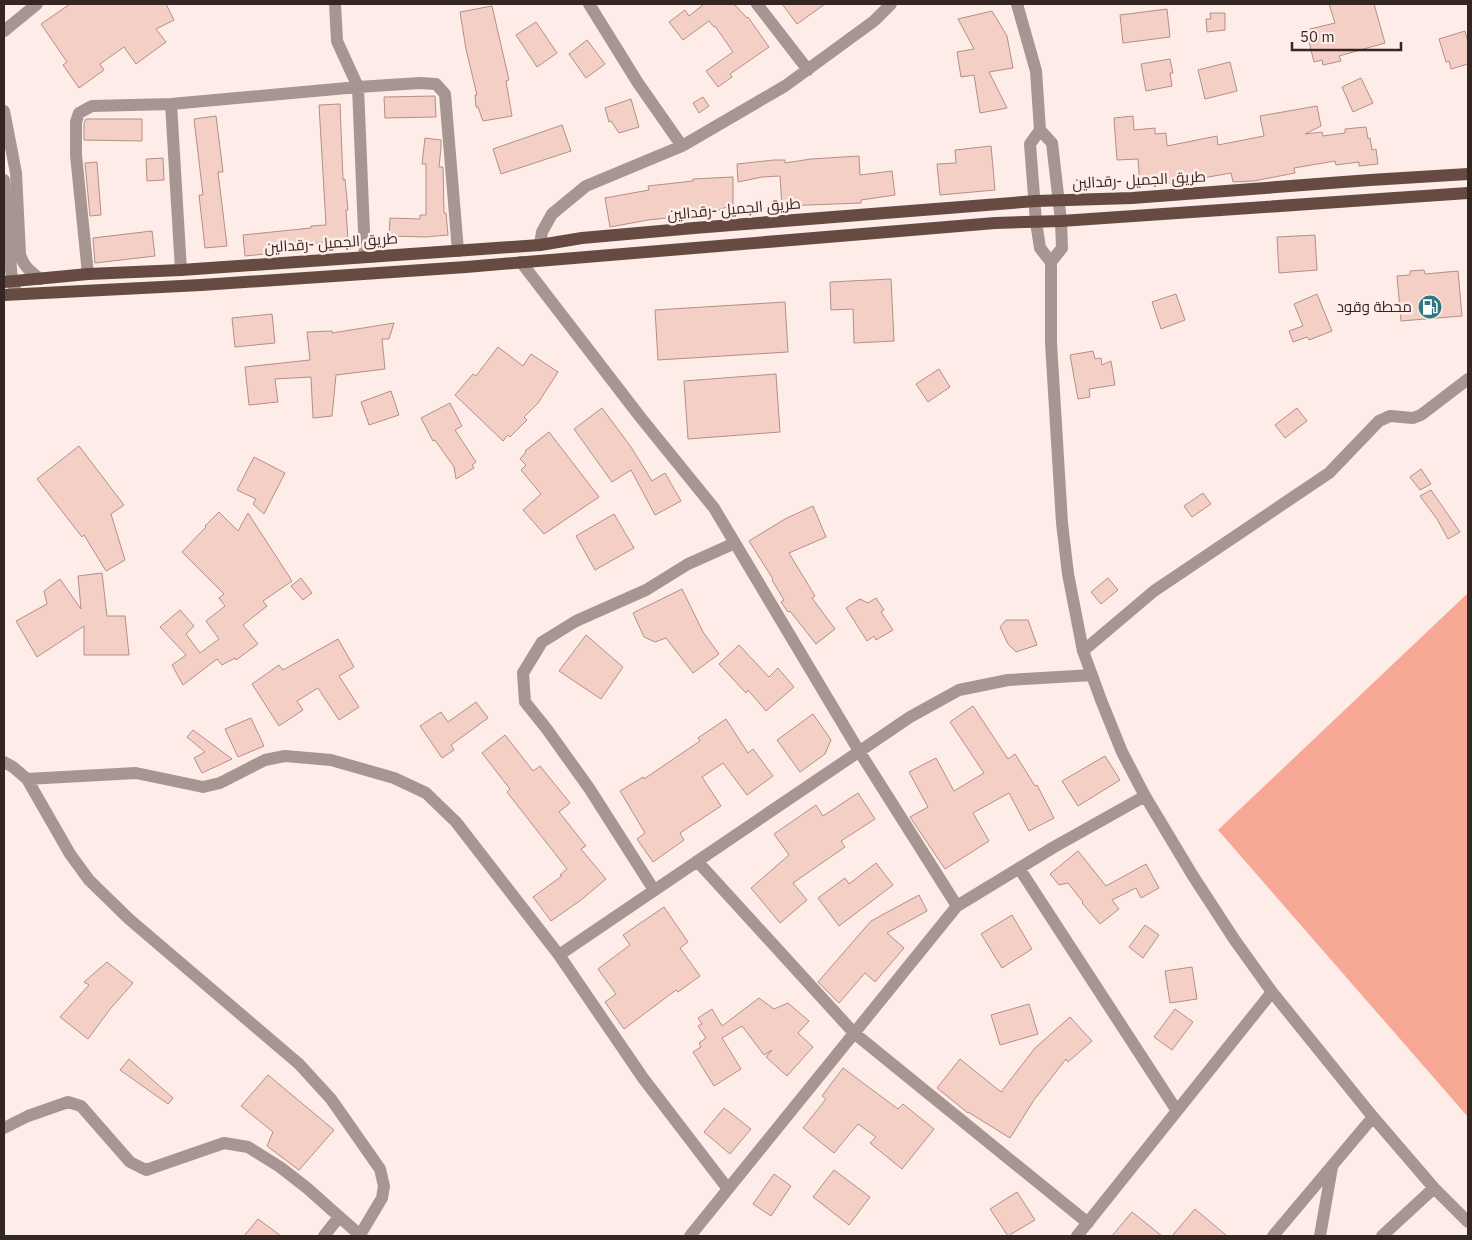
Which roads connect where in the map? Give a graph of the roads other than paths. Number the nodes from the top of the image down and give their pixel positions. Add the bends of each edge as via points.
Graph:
1 (37, 4) edge
2 (335, 4) edge
3 (589, 4) edge
4 (757, 4) edge
5 (891, 4) edge
6 (1017, 4) edge
7 (4, 31) edge
8 (808, 70) junction
9 (358, 87) junction
10 (171, 104) junction
11 (4, 112) edge
12 (1040, 130) junction
13 (682, 146) junction
14 (1468, 174) edge
15 (4, 180) edge
16 (1468, 193) edge
17 (1036, 201) junction
18 (1059, 201) junction
19 (1061, 221) junction
20 (1036, 222) junction
21 (540, 245) junction
22 (458, 251) junction
23 (365, 256) junction
24 (521, 262) junction
25 (1051, 262) junction
26 (181, 270) junction
27 (88, 274) junction
28 (40, 279) junction
29 (8, 282) edge
30 (10, 294) edge
31 (1468, 379) edge
32 (735, 543) junction
33 (1083, 651) junction
34 (1092, 675) junction
35 (859, 751) junction
36 (4, 762) edge
37 (27, 779) junction
38 (1144, 796) junction
39 (697, 861) junction
40 (1020, 868) junction
41 (654, 890) junction
42 (956, 906) junction
43 (560, 955) junction
44 (1272, 992) junction
45 (854, 1033) junction
46 (1177, 1111) junction
47 (1373, 1117) junction
48 (4, 1128) edge
49 (1332, 1165) junction
50 (1434, 1188) junction
51 (728, 1189) junction
52 (339, 1217) junction
53 (1468, 1222) edge
54 (1088, 1223) junction
55 (324, 1236) edge
56 (361, 1236) edge
57 (690, 1236) edge
58 (1077, 1236) edge
59 (1273, 1236) edge
60 (1320, 1236) edge
61 (1382, 1236) edge

1 - 7 street
2 - 9 street via 337,41
3 - 13 street via 638,84
4 - 8 street
5 - 8 street via 874,21
6 - 12 street via 1036,71
8 - 13 street
9 - 10 street
9 - 22 street via 436,84 445,94
9 - 23 street
10 - 26 street
10 - 27 street via 92,106 79,113 76,155
11 - 28 street via 16,173 20,254 26,269
12 - 17 street via 1030,144
12 - 18 street via 1052,143
13 - 21 street via 586,186 552,214 542,232
14 - 18 main road, طريق الجميل -رقدالين
15 - 29 street
16 - 19 main road
17 - 18 main road, طريق الجميل -رقدالين
17 - 20 street
17 - 21 main road, طريق الجميل -رقدالين via 694,228
18 - 19 street
19 - 20 main road
19 - 25 street via 1062,248
20 - 24 main road
20 - 25 street via 1040,248
21 - 22 main road, طريق الجميل -رقدالين
22 - 23 main road, طريق الجميل -رقدالين
23 - 26 main road, طريق الجميل -رقدالين
24 - 30 main road via 201,285
24 - 32 street via 714,508
25 - 33 street via 1051,343 1062,523
26 - 27 main road, طريق الجميل -رقدالين
27 - 28 main road, طريق الجميل -رقدالين
28 - 29 main road, طريق الجميل -رقدالين
29 - 30 street
31 - 33 street via 1421,415 1413,418 1390,416 1378,421 1329,473 1154,591
32 - 35 street
32 - 41 street via 688,564 646,590 576,621 542,642 523,673 525,702 589,788
33 - 34 street
34 - 35 street via 1008,680 959,690
34 - 38 street via 1122,752
35 - 39 street
35 - 42 street
36 - 37 street
37 - 43 street via 136,774 203,787 220,783 265,760 285,756 330,760 394,778 426,793 456,822
37 - 56 street via 70,854 89,880 129,919 299,1064 331,1099 380,1169 384,1186 382,1198
38 - 40 street
38 - 44 street via 1234,940
39 - 41 street
39 - 45 street
40 - 42 street
40 - 46 street
41 - 43 street
42 - 45 street
43 - 51 street via 643,1078
44 - 46 street
44 - 47 street
45 - 51 street
45 - 54 street
46 - 54 street
47 - 49 street
47 - 50 street
48 - 52 street via 68,1102 81,1106 130,1162 146,1170 224,1143 248,1147 280,1167
49 - 59 street
49 - 60 street
50 - 53 street
50 - 61 street
51 - 57 street
52 - 55 street
52 - 56 street
54 - 58 street

